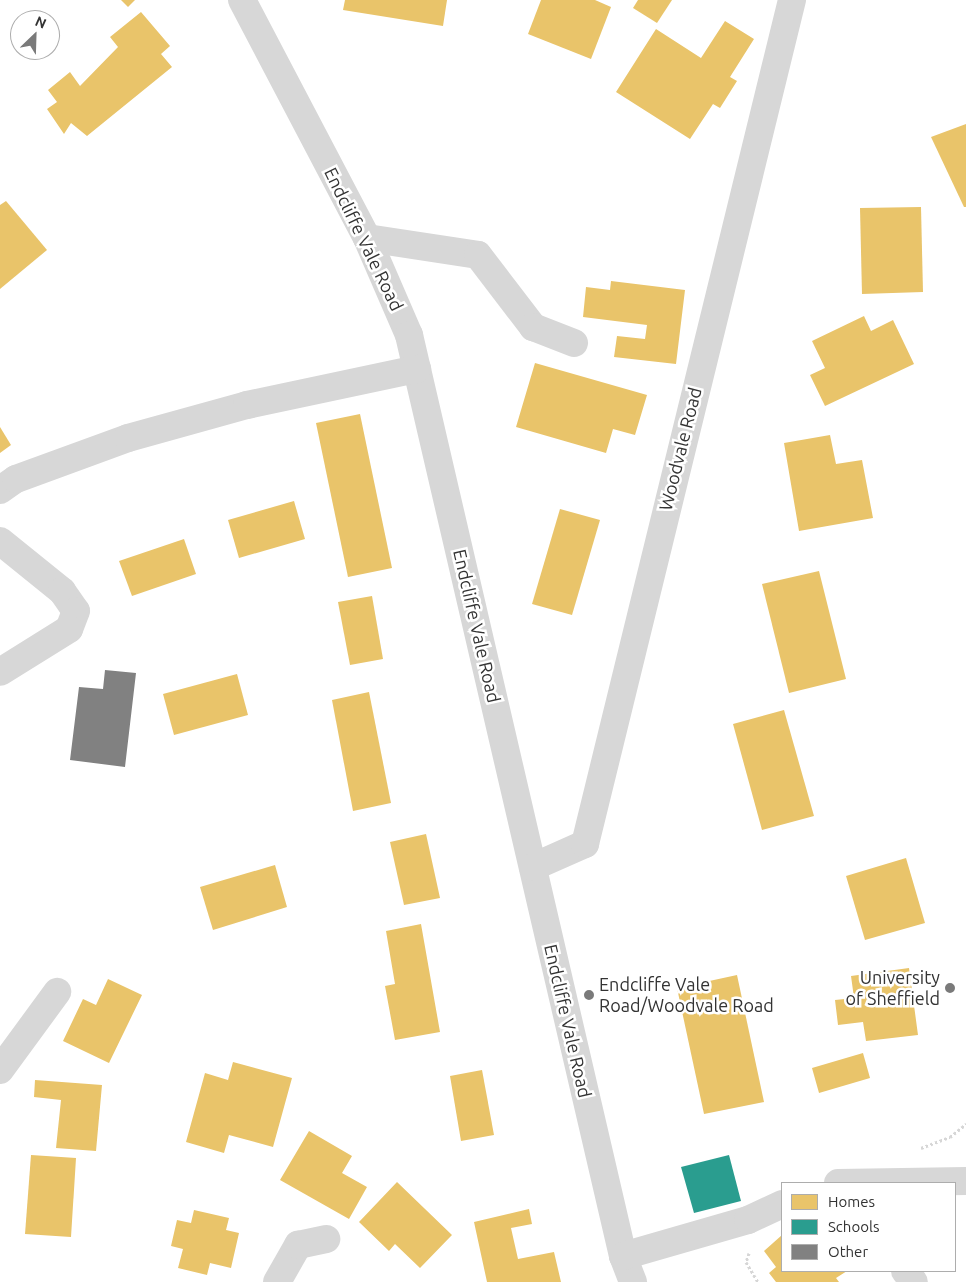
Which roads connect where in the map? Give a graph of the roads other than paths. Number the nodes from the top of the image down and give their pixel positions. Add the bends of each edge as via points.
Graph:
1 (242, 0) edge
2 (792, 0) edge
3 (367, 238) junction
4 (574, 343) dead end
5 (417, 369) junction
6 (0, 490) edge
7 (0, 541) edge
8 (0, 672) edge
9 (533, 867) junction
10 (57, 992) dead end
11 (0, 1070) edge
12 (966, 1181) edge
13 (904, 1182) edge
14 (781, 1204) edge
15 (326, 1240) dead end
16 (622, 1256) junction
17 (906, 1272) edge
18 (277, 1282) edge
19 (632, 1282) edge
20 (914, 1282) edge

1 - 3 street, Endcliffe Vale Road
2 - 9 street, Woodvale Road via 585,844
3 - 4 street via 478,255 532,327
3 - 5 street, Endcliffe Vale Road via 409,335
5 - 6 street via 247,405 128,438 16,479
5 - 9 street, Endcliffe Vale Road
7 - 8 street via 62,591 76,612 69,629
9 - 16 street, Endcliffe Vale Road
10 - 11 street
12 - 13 street
14 - 16 street via 748,1220
15 - 18 street via 298,1245
16 - 19 street, Endcliffe Vale Road
17 - 20 street

